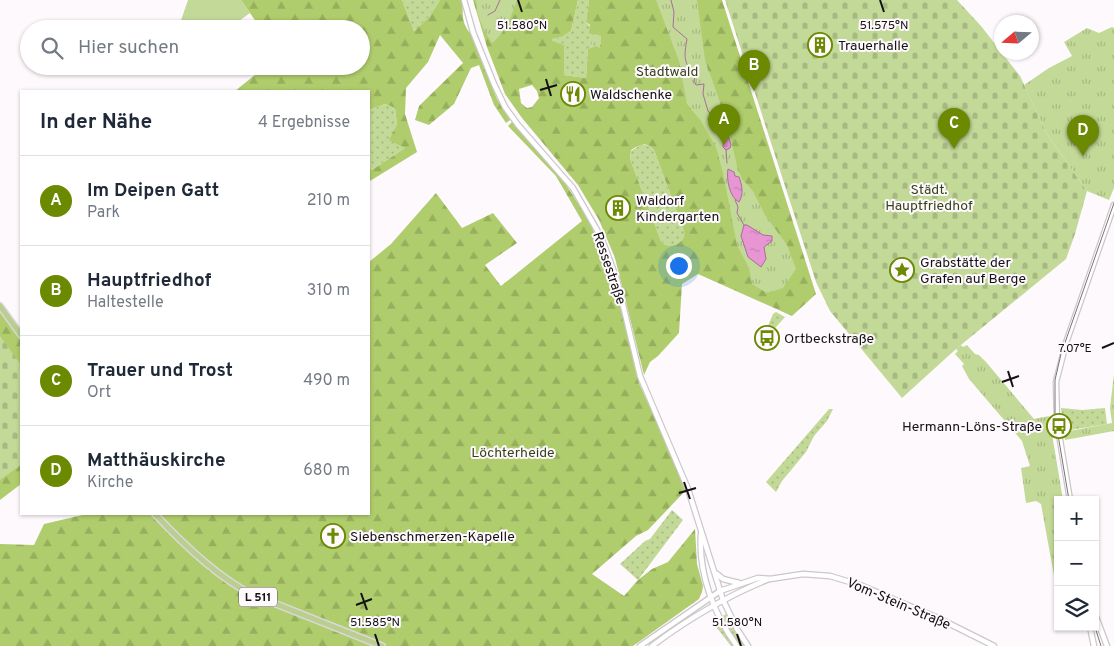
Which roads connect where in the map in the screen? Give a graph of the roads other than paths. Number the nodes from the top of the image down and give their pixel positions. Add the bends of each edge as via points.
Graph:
1 (464, 0) edge
2 (1114, 205) edge
3 (0, 306) edge
4 (20, 334) edge
5 (1069, 496) edge
6 (156, 515) edge
7 (702, 531) junction
8 (716, 573) junction
9 (770, 579) junction
10 (741, 583) junction
11 (720, 591) junction
12 (711, 596) junction
13 (723, 600) junction
14 (714, 605) junction
15 (1099, 625) edge
16 (1091, 631) edge
17 (382, 646) edge
18 (640, 646) edge
19 (652, 646) edge
20 (737, 646) edge
21 (748, 646) edge
22 (994, 646) edge
23 (1094, 646) edge
24 (1107, 646) edge

1 - 7 main road, Ressestraße via 505,107 573,188 602,238 617,280 640,376 688,489
2 - 5 main road via 1056,382 1057,422
3 - 4 main road
6 - 17 main road, L 511 via 233,584
7 - 8 main road, Ressestraße
7 - 12 main road, Ressestraße via 702,564
8 - 10 main road via 723,579
8 - 11 main road, Ressestraße
9 - 10 main road, Vom-Stein-Straße via 758,578
9 - 13 main road, Vom-Stein-Straße
9 - 22 main road, Vom-Stein-Straße via 803,574 830,576 860,584
10 - 11 main road, Vom-Stein-Straße
11 - 12 main road, Vom-Stein-Straße
11 - 13 main road, Ressestraße
12 - 14 main road, Ressestraße
12 - 18 main road, Vom-Stein-Straße
13 - 14 main road, Vom-Stein-Straße
13 - 21 main road, Ressestraße
14 - 19 main road, Vom-Stein-Straße
14 - 20 main road, Ressestraße
15 - 24 main road
16 - 23 main road

